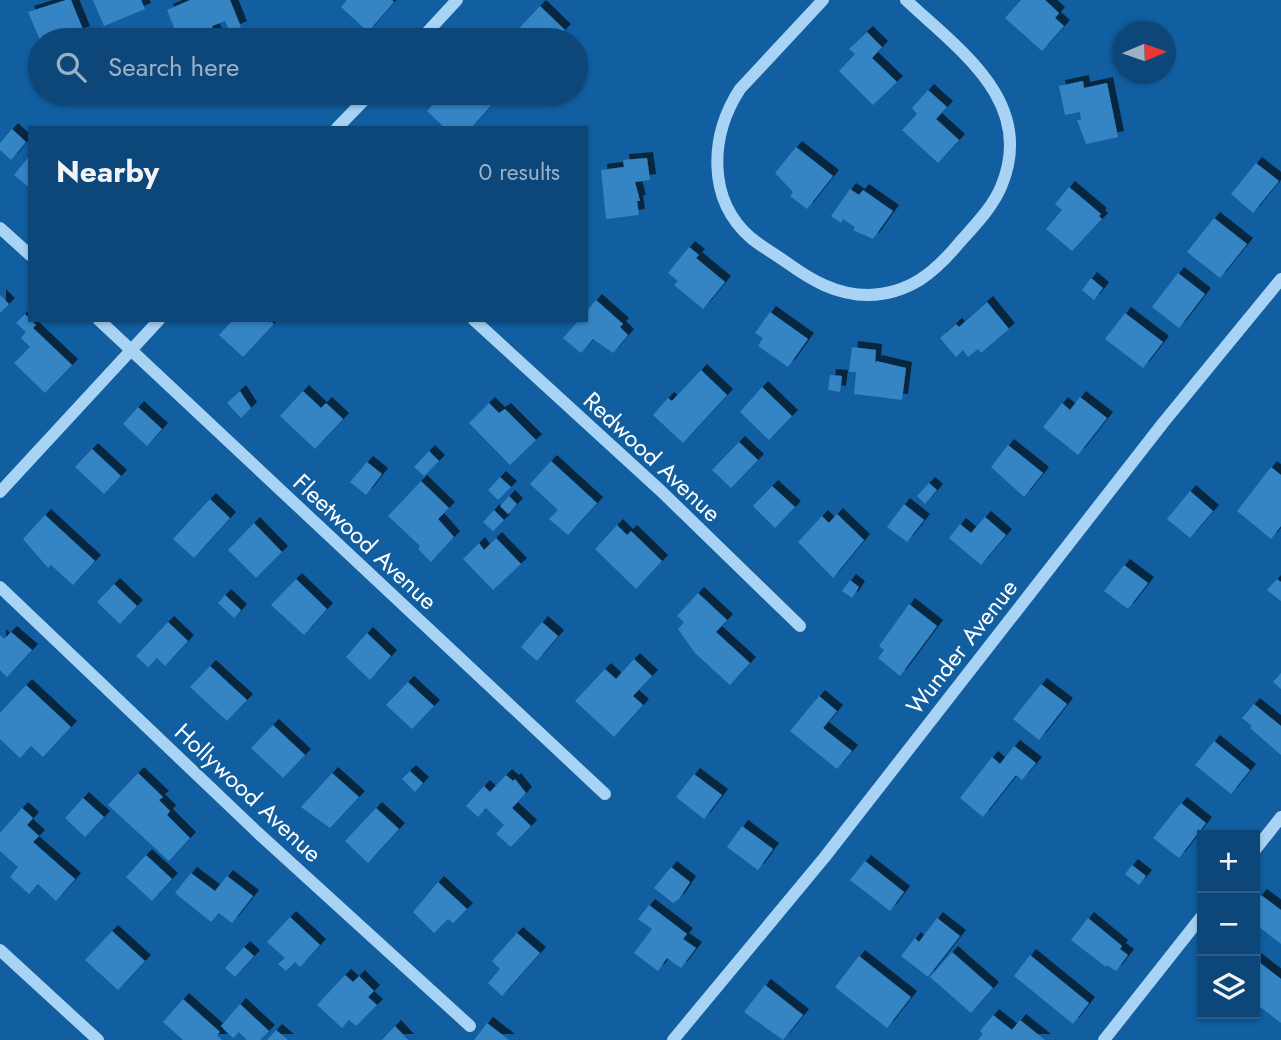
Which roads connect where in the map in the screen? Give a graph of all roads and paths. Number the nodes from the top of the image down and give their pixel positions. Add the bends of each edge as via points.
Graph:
1 (457, 0) edge
2 (823, 0) edge
3 (906, 0) edge
4 (431, 28) edge
5 (359, 105) edge
6 (339, 126) edge
7 (0, 228) edge
8 (28, 253) edge
9 (1281, 279) edge
10 (101, 322) edge
11 (157, 322) edge
12 (476, 322) edge
13 (131, 351) junction
14 (0, 492) edge
15 (0, 587) edge
16 (800, 626) dead end
17 (605, 794) dead end
18 (1281, 817) edge
19 (1260, 844) edge
20 (1197, 922) edge
21 (0, 950) edge
22 (470, 1026) dead end
23 (98, 1040) edge
24 (673, 1040) edge
25 (1104, 1040) edge

1 - 4 street
2 - 3 street via 730,105 719,134 718,178 725,200 751,237 824,286 869,295 898,290 937,270 990,206 1009,157 1009,134 996,91
5 - 6 street
7 - 8 street
9 - 24 street, Wunder Avenue via 824,858
10 - 13 street, Fleetwood Avenue
11 - 13 street
12 - 16 street, Redwood Avenue
13 - 14 street
13 - 17 street, Fleetwood Avenue
15 - 22 street, Hollywood Avenue via 257,832
18 - 19 street
20 - 25 street
21 - 23 street

